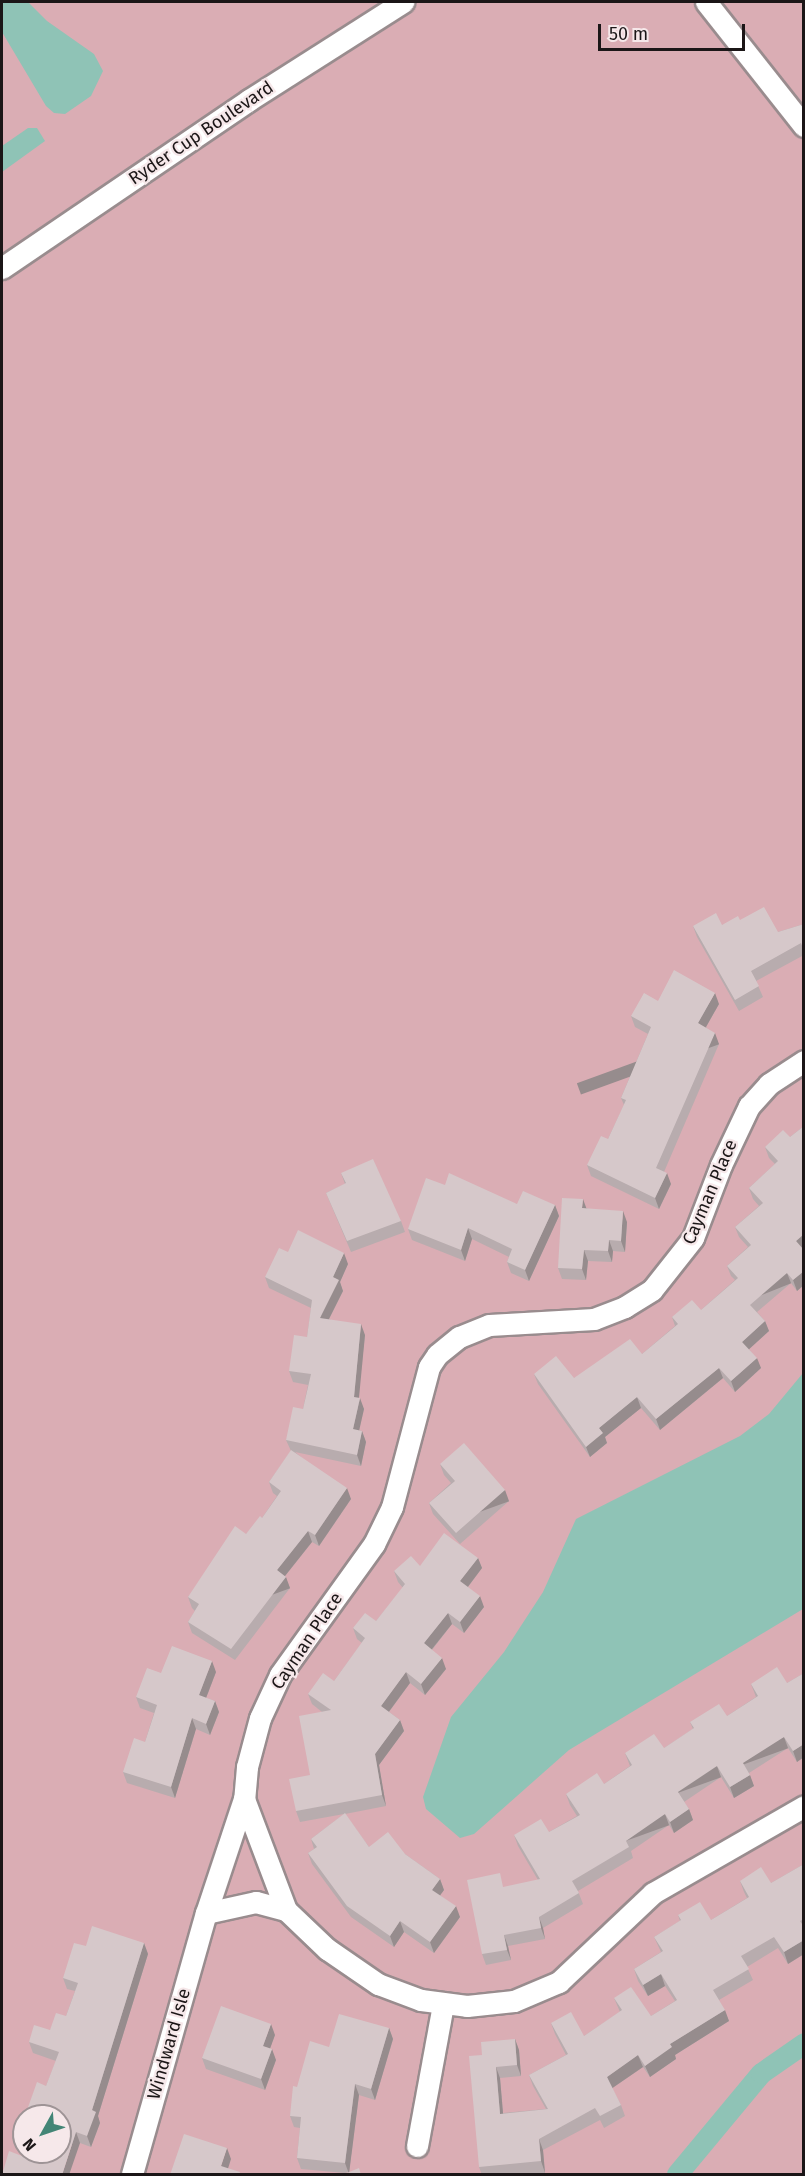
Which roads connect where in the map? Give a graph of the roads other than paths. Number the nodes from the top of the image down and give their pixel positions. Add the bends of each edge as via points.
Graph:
1 (403, 2) edge
2 (706, 2) edge
3 (804, 126) edge
4 (2, 268) edge
5 (804, 1061) edge
6 (244, 1800) junction
7 (804, 1806) edge
8 (286, 1910) junction
9 (206, 1913) junction
10 (443, 2004) junction
11 (417, 2146) dead end
12 (132, 2175) edge

1 - 4 street, Ryder Cup Boulevard via 249,100
2 - 3 street
5 - 6 street, Cayman Place via 769,1084 749,1106 693,1238 652,1290 625,1307 594,1319 489,1325 459,1337 437,1355 429,1367 392,1507 374,1544 280,1675 260,1718 247,1767
6 - 8 street, Cayman Place
6 - 9 street, Windward Isle
7 - 10 street, Cayman Place via 653,1893 627,1913 572,1972 544,1990 498,2004
8 - 9 street via 256,1902
8 - 10 street, Cayman Place via 360,1974 406,1996
9 - 12 street, Windward Isle
10 - 11 street

